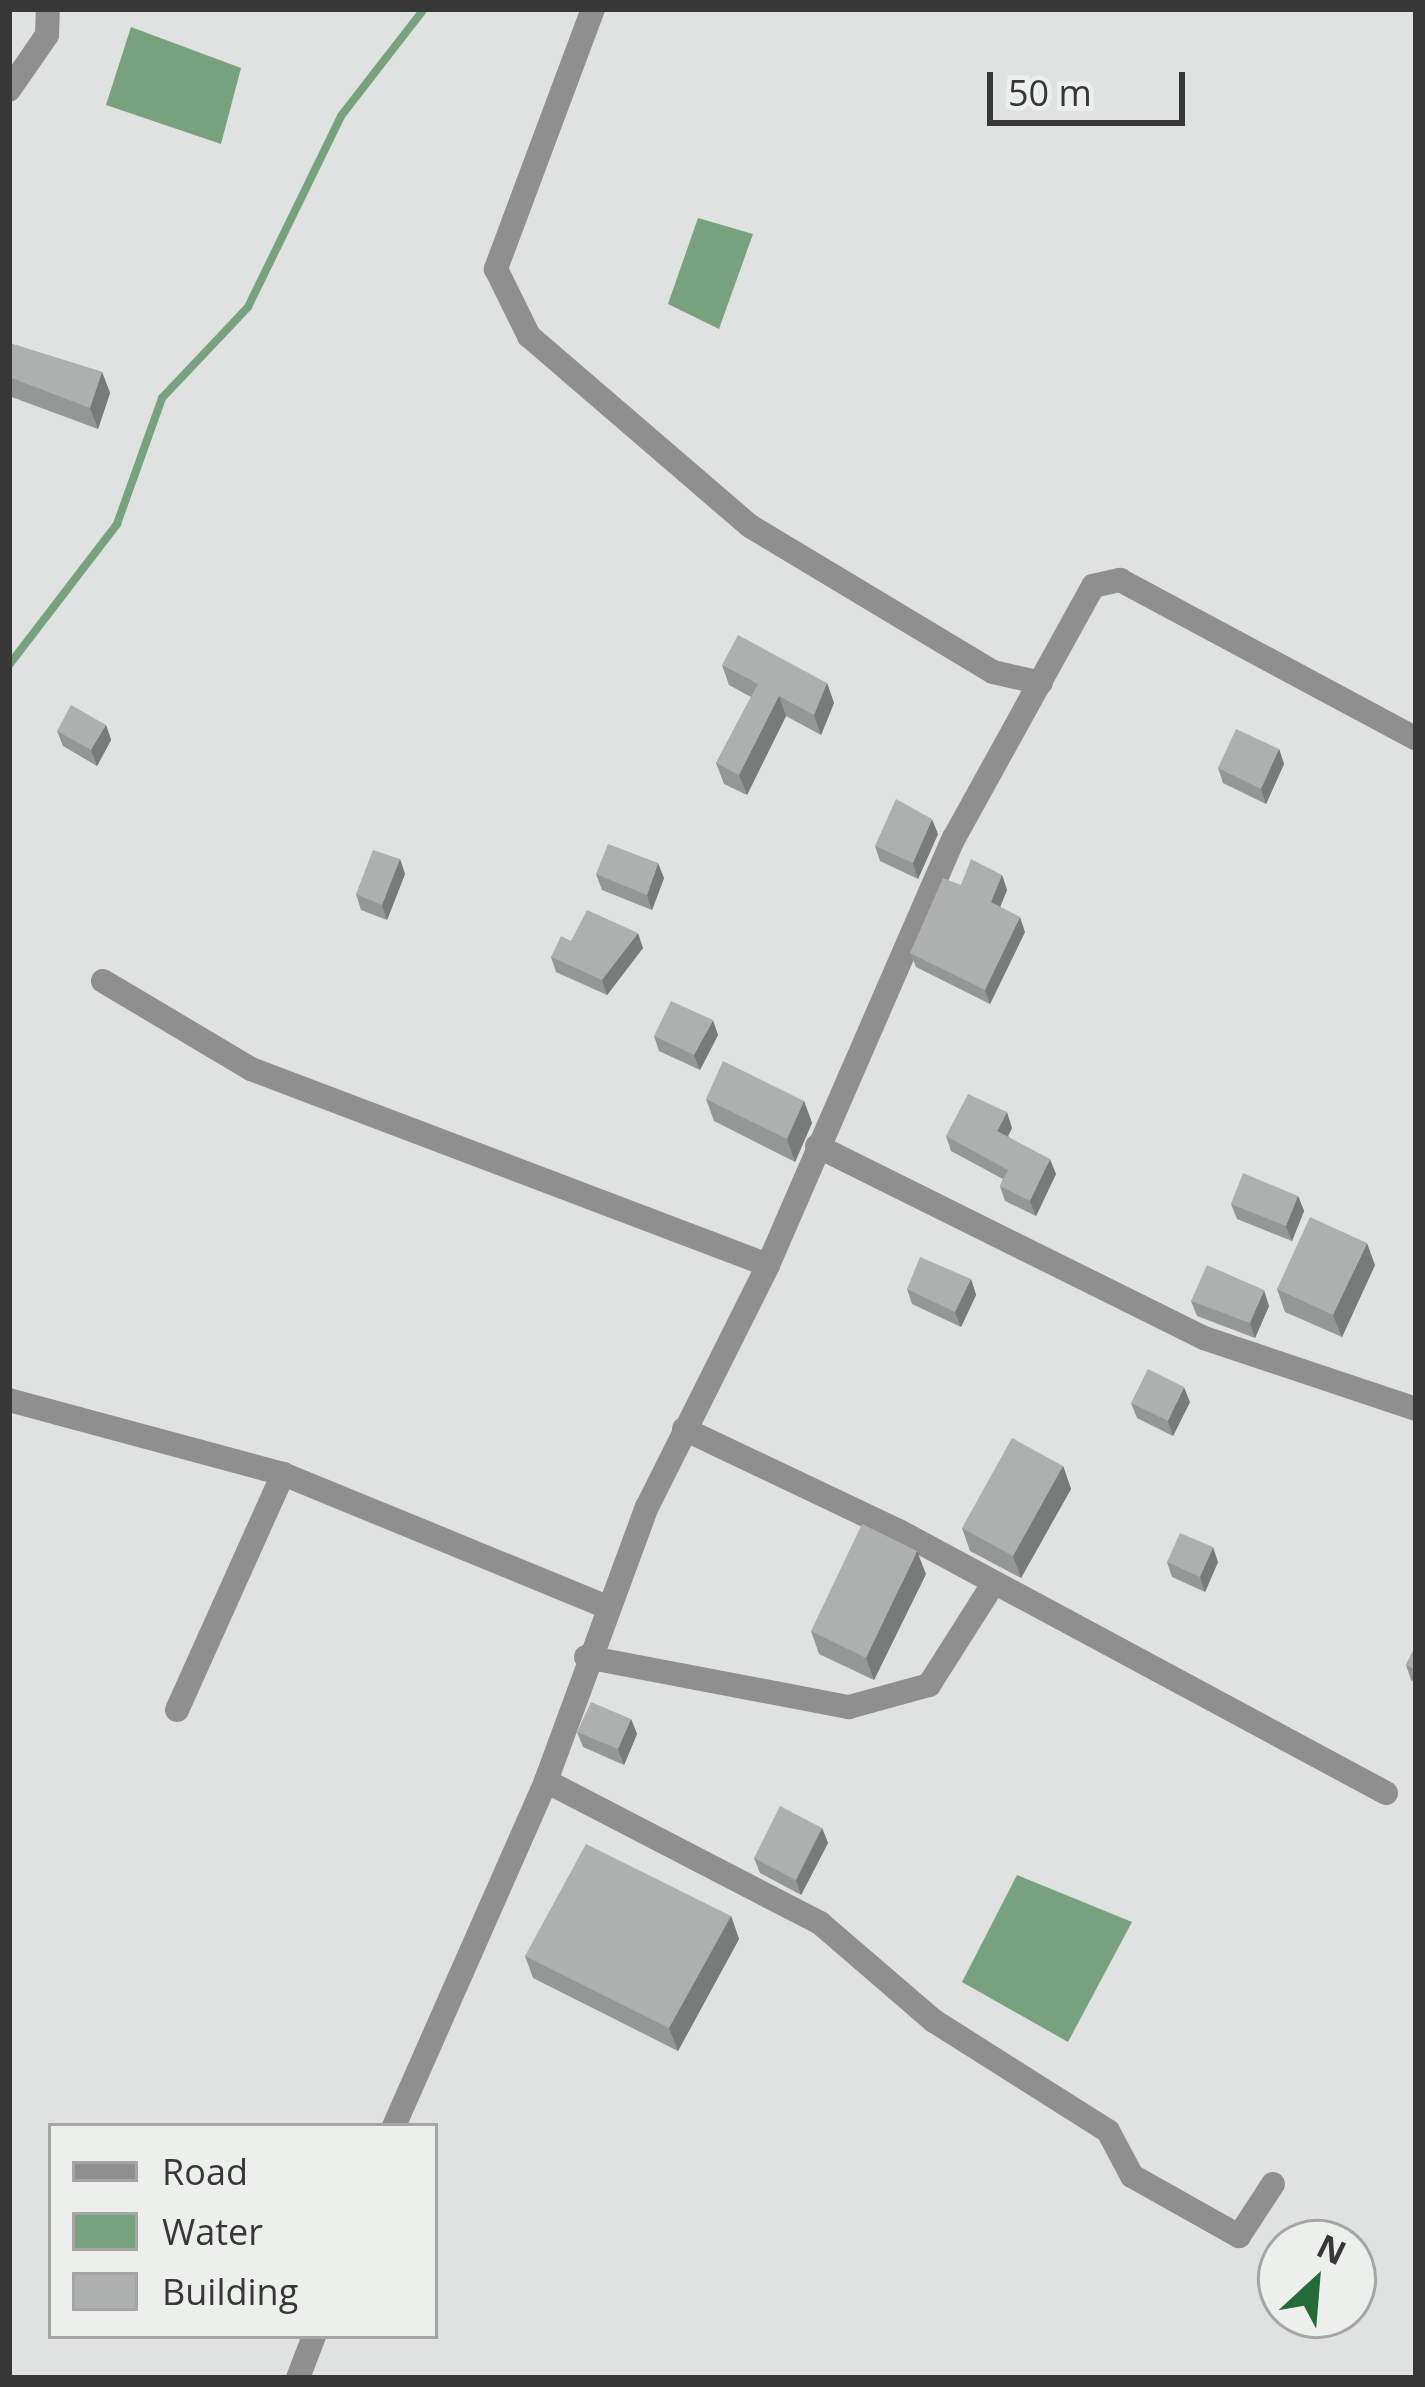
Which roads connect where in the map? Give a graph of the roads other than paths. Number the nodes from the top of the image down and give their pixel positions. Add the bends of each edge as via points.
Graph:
1 (48, 9) edge
2 (592, 9) edge
3 (9, 90) edge
4 (1041, 683) junction
5 (1416, 739) edge
6 (103, 981) dead end
7 (817, 1146) junction
8 (768, 1265) junction
9 (9, 1400) edge
10 (1416, 1409) edge
11 (684, 1430) junction
12 (283, 1474) junction
13 (990, 1589) junction
14 (603, 1605) junction
15 (586, 1657) junction
16 (177, 1710) dead end
17 (546, 1780) junction
18 (1386, 1793) dead end
19 (395, 2123) edge
20 (1273, 2184) dead end
21 (313, 2339) edge
22 (298, 2378) edge

1 - 3 street via 47,35
2 - 4 street via 496,269 529,336 750,526 993,672
4 - 5 street via 1094,586 1120,580
4 - 7 street via 954,838
6 - 8 street via 251,1069
7 - 8 street
7 - 10 street via 1204,1339
8 - 11 street
9 - 12 street
11 - 13 street via 899,1531
11 - 14 street
12 - 14 street
12 - 16 street
13 - 15 street via 929,1685 849,1707
13 - 18 street
14 - 15 street
15 - 17 street
17 - 19 street
17 - 20 street via 820,1923 934,2021 1108,2132 1132,2176 1240,2236
21 - 22 street

